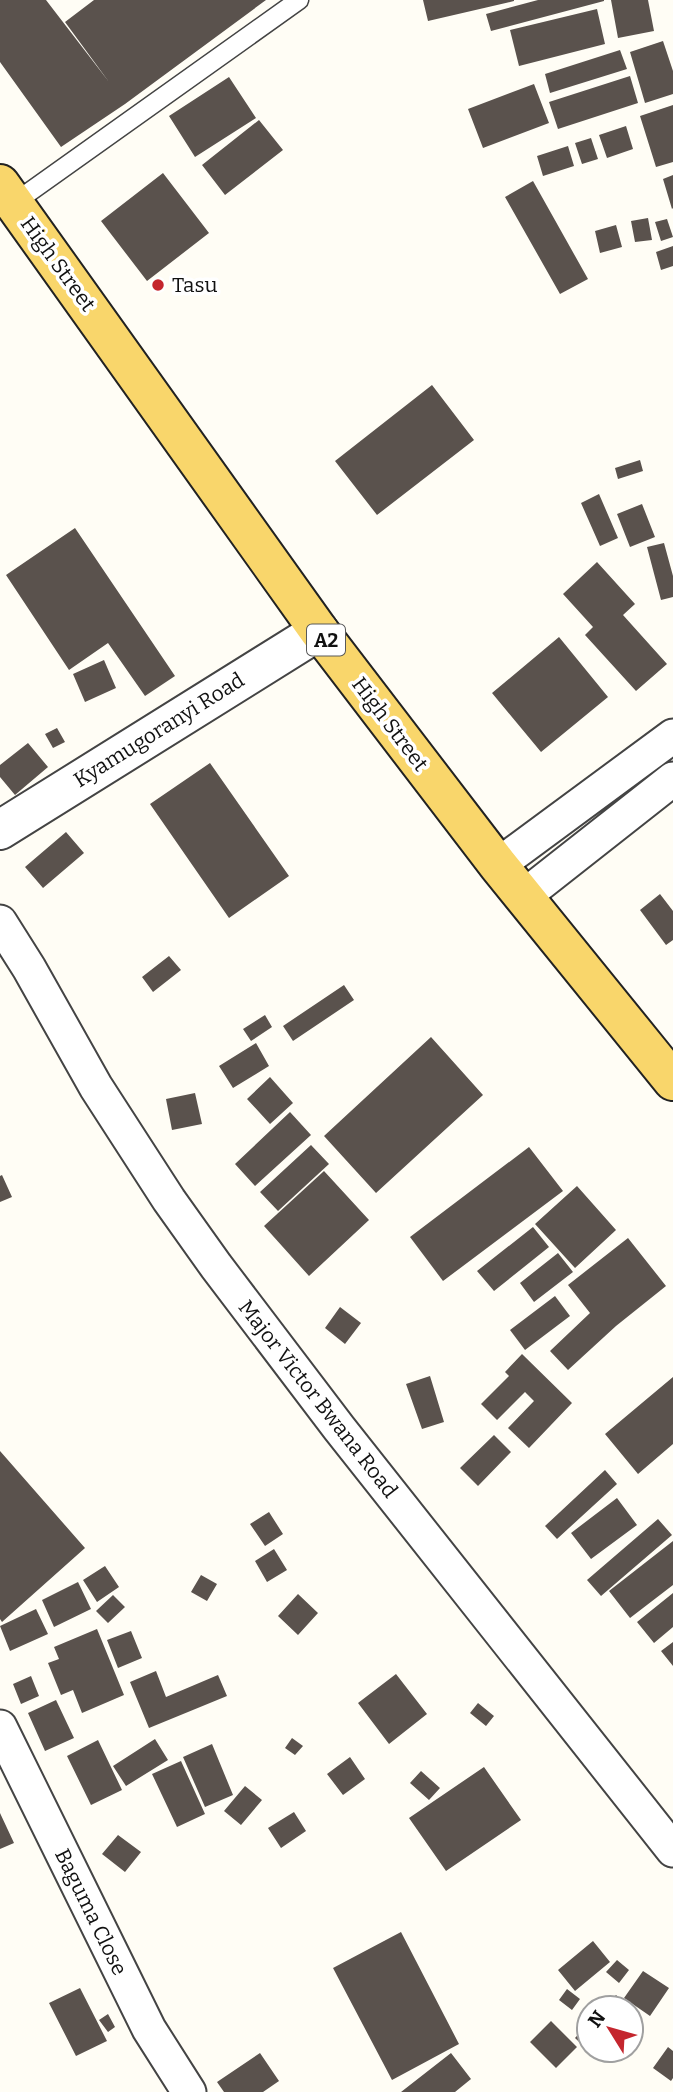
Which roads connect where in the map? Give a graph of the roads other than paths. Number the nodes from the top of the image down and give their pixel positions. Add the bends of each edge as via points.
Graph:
1 (299, 0) edge
2 (7, 194) edge
3 (319, 631) junction
4 (673, 736) edge
5 (673, 779) edge
6 (0, 830) edge
7 (498, 865) junction
8 (523, 897) junction
9 (0, 922) edge
10 (673, 1081) edge
11 (0, 1727) edge
12 (673, 1850) edge
13 (189, 2092) edge

1 - 2 lane
2 - 3 main road, High Street / A2
3 - 6 street, Kyamugoranyi Road
3 - 7 main road, High Street / A2
4 - 7 street
5 - 8 street
7 - 8 main road, High Street / A2
8 - 10 main road, High Street / A2
9 - 12 street, Major Victor Bwana Road via 96,1087 216,1266
11 - 13 street, Baguma Close via 149,2029

